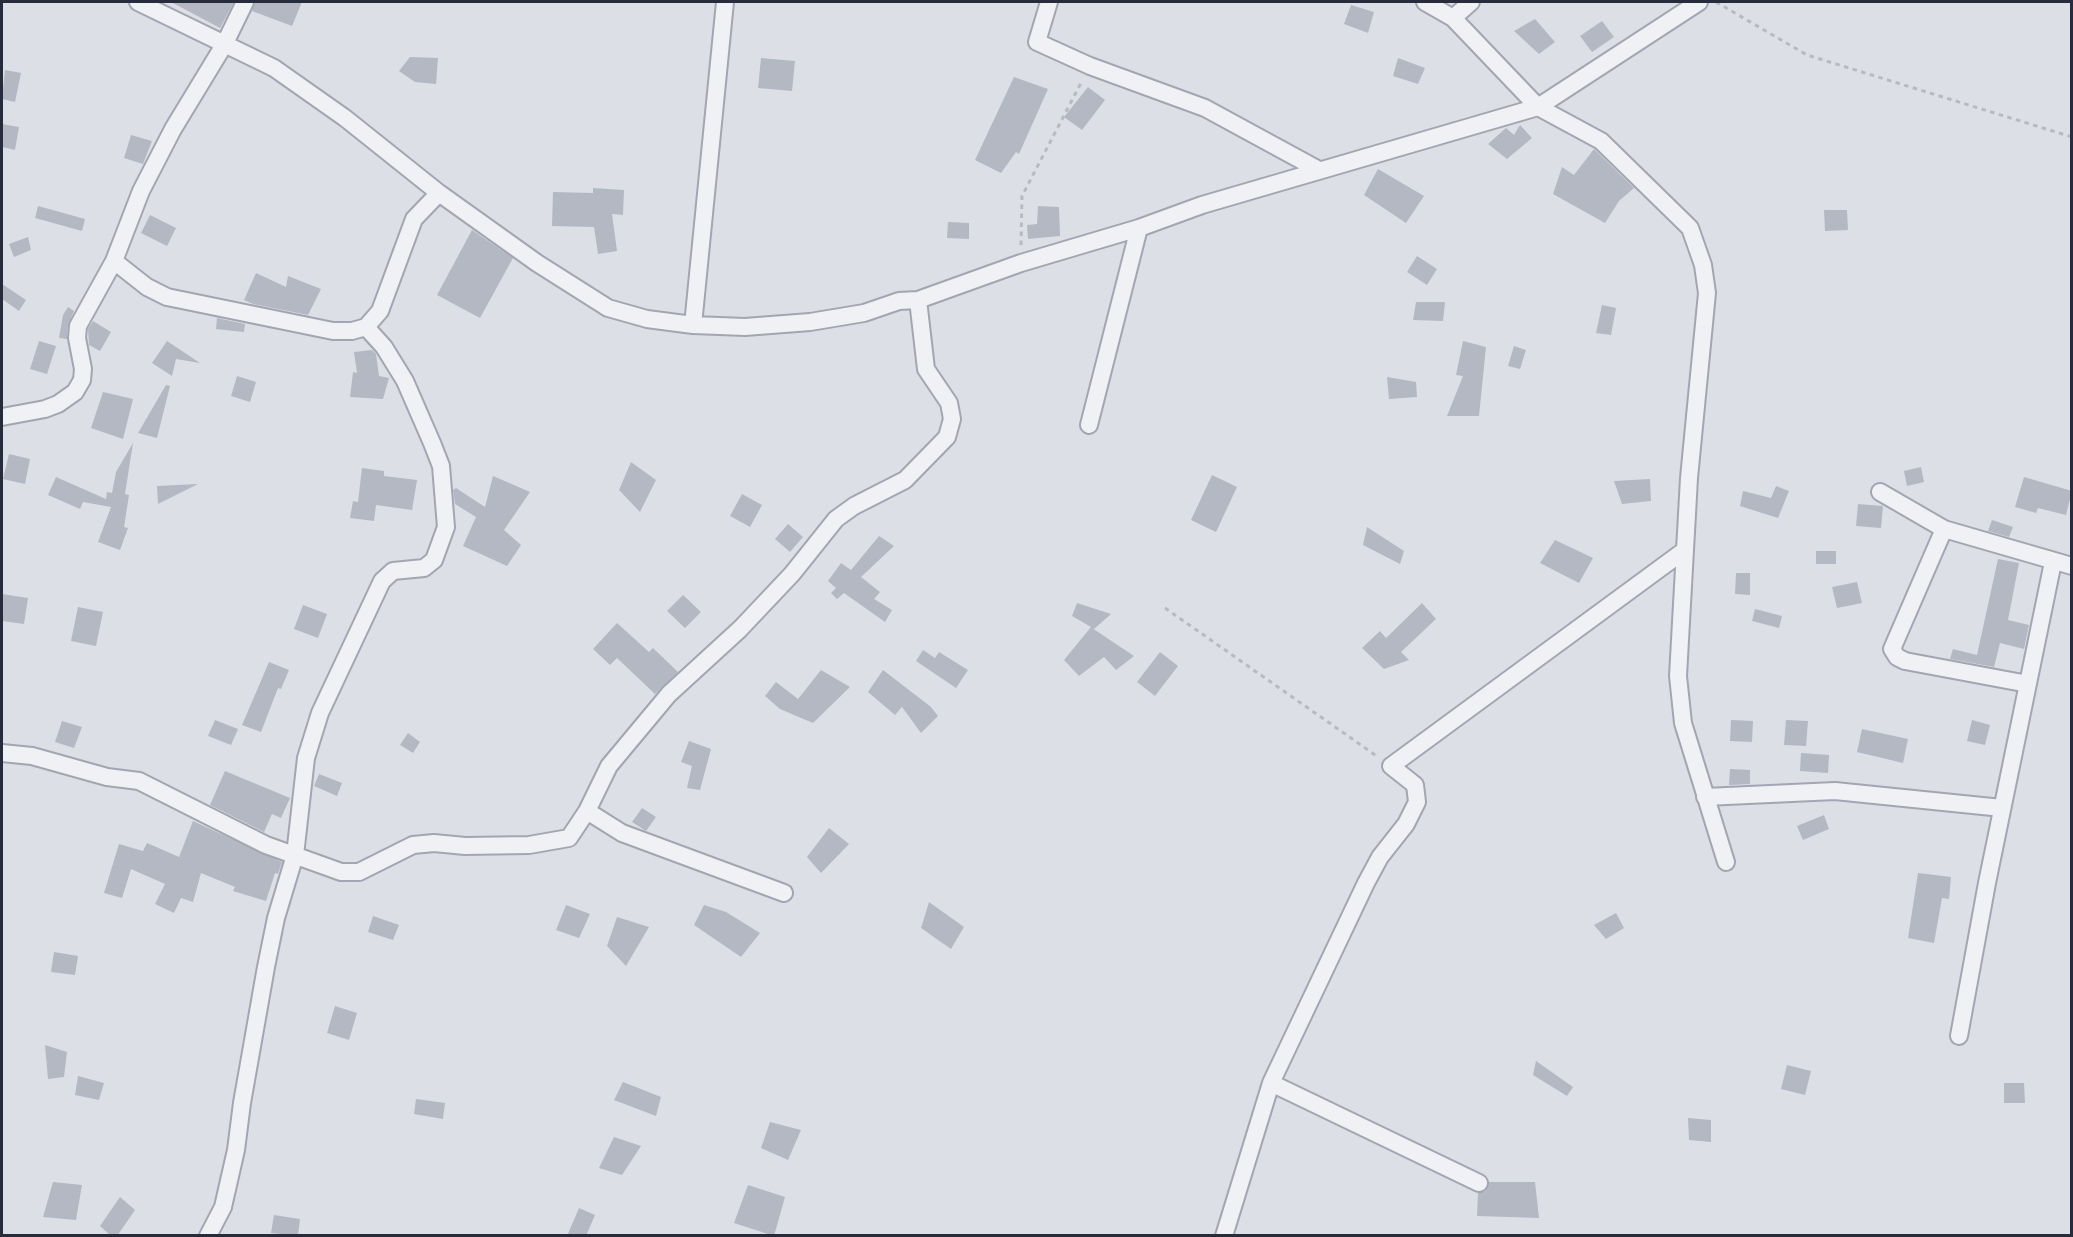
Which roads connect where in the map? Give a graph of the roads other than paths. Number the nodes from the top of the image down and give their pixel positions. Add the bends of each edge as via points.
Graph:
1 (138, 2) edge
2 (245, 2) edge
3 (725, 2) edge
4 (1049, 2) edge
5 (1425, 2) edge
6 (1471, 2) edge
7 (1699, 2) edge
8 (1453, 18) junction
9 (224, 45) junction
10 (1538, 107) junction
11 (1319, 170) junction
12 (439, 193) junction
13 (1139, 228) junction
14 (114, 261) junction
15 (918, 300) junction
16 (693, 326) junction
17 (366, 327) junction
18 (2, 417) edge
19 (1089, 425) dead end
20 (1880, 492) dead end
21 (1944, 530) junction
22 (1685, 550) junction
23 (2053, 562) junction
24 (2072, 566) edge
25 (2028, 684) junction
26 (2, 753) edge
27 (1705, 797) junction
28 (2002, 808) junction
29 (587, 811) junction
30 (295, 855) junction
31 (1726, 862) dead end
32 (784, 893) dead end
33 (1959, 1036) dead end
34 (1271, 1083) junction
35 (1479, 1183) dead end
36 (208, 1236) edge
37 (1224, 1236) edge

1 - 9 street
2 - 9 street
3 - 16 street
4 - 11 street via 1037,42 1205,108
5 - 8 street
6 - 8 street
7 - 10 street
8 - 10 street
9 - 12 street via 274,68 345,118
9 - 14 street via 141,191
10 - 11 street
10 - 22 street via 1601,141 1690,228 1703,265 1707,293
11 - 13 street
12 - 16 street via 608,308 646,320
12 - 17 street via 414,219 380,311
13 - 15 street via 1021,262
13 - 19 street
14 - 17 street via 157,294 188,303 333,331
14 - 18 street via 78,326 76,338 83,369 75,392 45,409
15 - 16 street via 810,322
15 - 29 street via 926,369 949,403 952,419 947,436 904,480 836,519 792,574 649,716 609,766
17 - 30 street via 405,381 432,443 441,466 446,527 434,560 424,568 393,571 382,581 334,681 306,758
20 - 21 street
21 - 23 street
21 - 25 street via 1892,649 1905,661
22 - 27 street via 1680,703
22 - 34 street via 1390,765 1415,785 1417,802 1366,883
23 - 24 street
23 - 25 street
25 - 28 street
26 - 30 street via 32,756 107,777 139,781
27 - 28 street via 1835,791
27 - 31 street
28 - 33 street
29 - 30 street via 569,838 556,842 413,845 359,872 341,872
29 - 32 street via 622,833
30 - 36 street via 276,918 231,1173 223,1208
34 - 35 street
34 - 37 street

